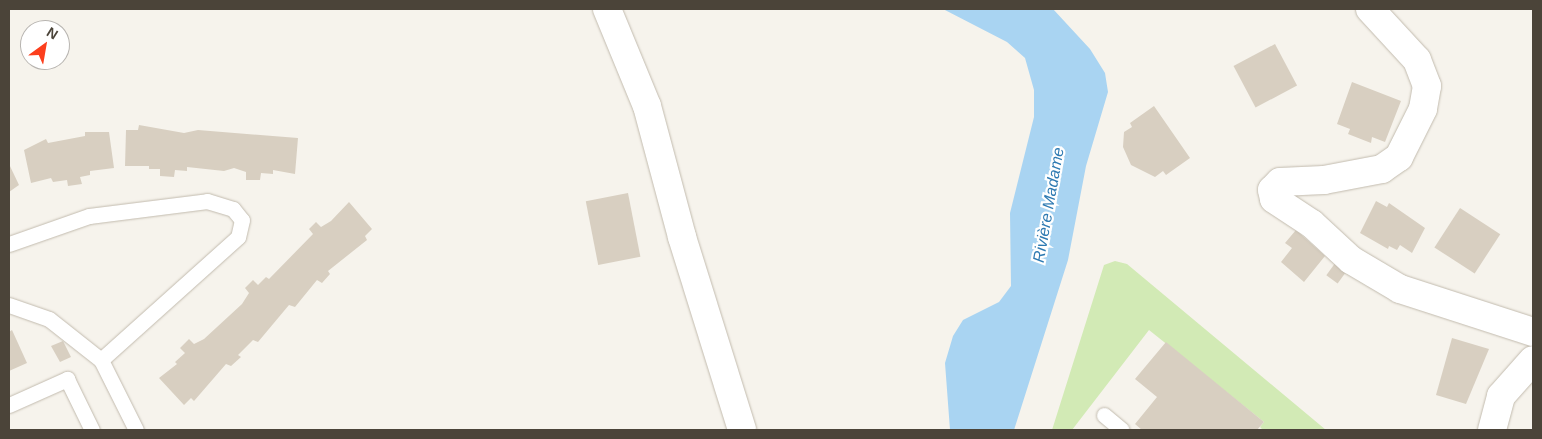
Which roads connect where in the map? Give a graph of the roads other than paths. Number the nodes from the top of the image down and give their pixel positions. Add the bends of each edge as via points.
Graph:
1 (607, 9) edge
2 (1370, 9) edge
3 (9, 244) edge
4 (9, 305) edge
5 (1533, 332) edge
6 (101, 360) junction
7 (1533, 360) edge
8 (9, 405) edge
9 (1104, 415) dead end
10 (92, 430) edge
11 (136, 430) edge
12 (742, 430) edge
13 (1122, 430) edge
14 (1492, 430) edge

1 - 12 street via 647,106 682,237
2 - 5 street via 1417,60 1427,86 1424,109 1399,158 1382,169 1324,180 1280,182 1272,190 1274,199 1312,224 1351,260 1400,289
3 - 6 lane via 89,216 208,201 233,209 242,220 238,237
4 - 6 lane via 49,319
6 - 11 lane
7 - 14 street via 1501,396
8 - 10 lane via 67,379
9 - 13 lane

